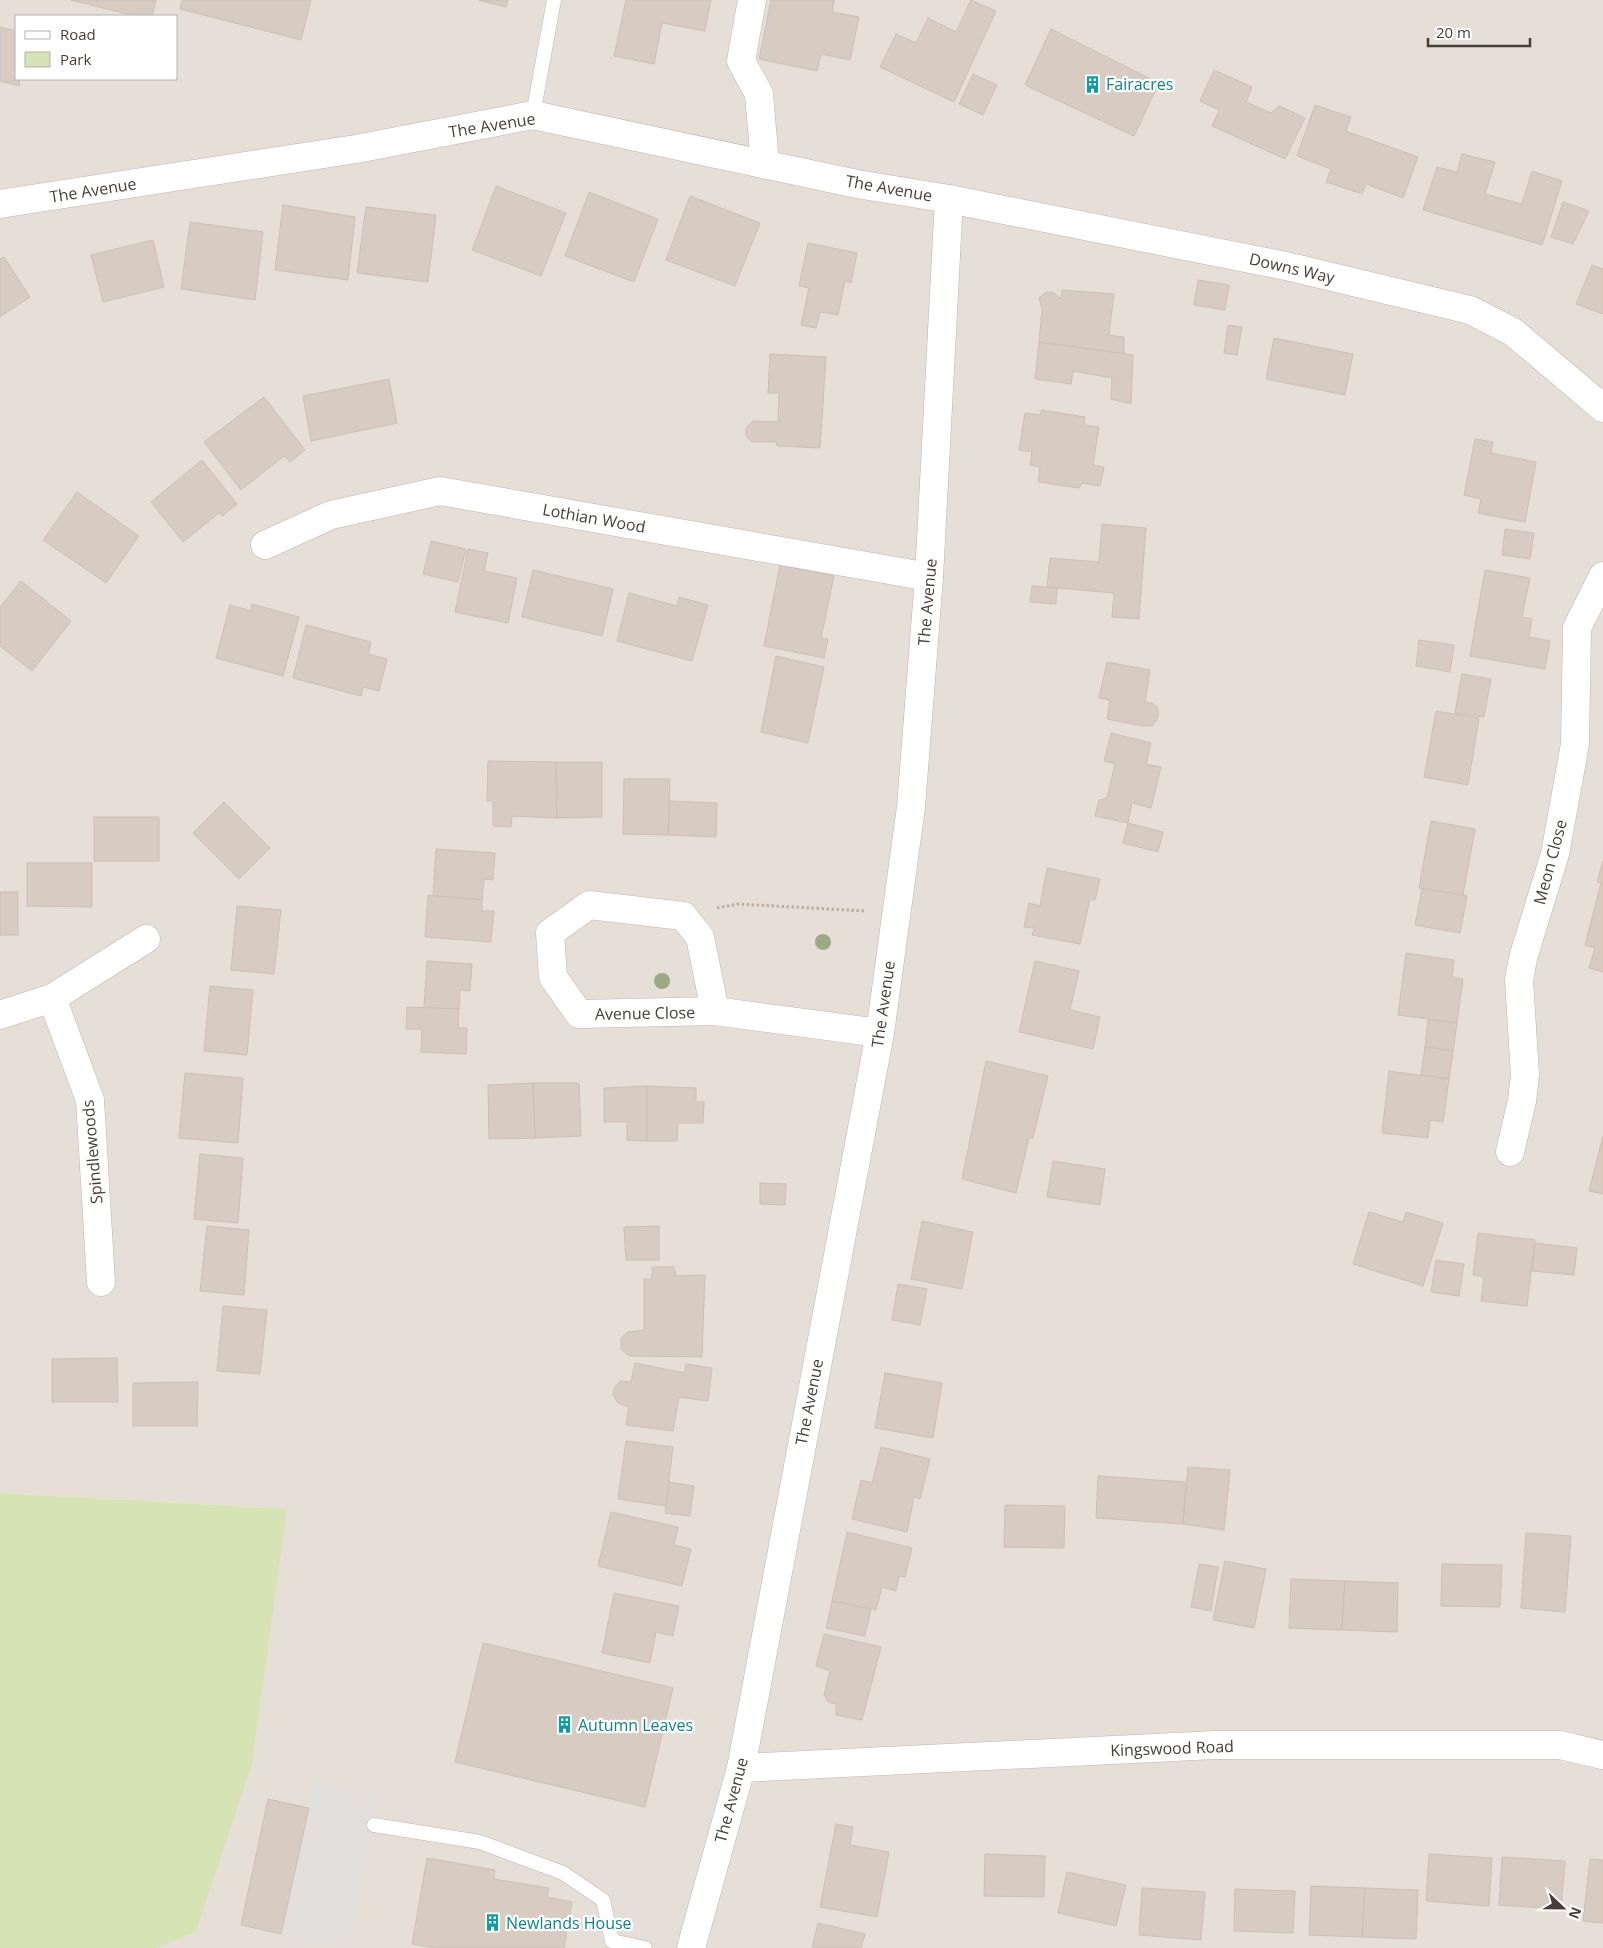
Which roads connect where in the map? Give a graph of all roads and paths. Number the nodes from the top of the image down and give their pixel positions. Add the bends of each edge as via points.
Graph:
1 (554, 0) edge
2 (752, 0) edge
3 (533, 115) junction
4 (765, 164) junction
5 (950, 199) junction
6 (0, 204) edge
7 (1603, 408) edge
8 (265, 545) dead end
9 (1603, 576) edge
10 (930, 577) junction
11 (896, 913) junction
12 (683, 916) junction
13 (146, 939) dead end
14 (52, 998) junction
15 (715, 1011) junction
16 (0, 1015) edge
17 (880, 1033) junction
18 (1510, 1152) dead end
19 (101, 1282) dead end
20 (1603, 1755) edge
21 (741, 1768) junction
22 (374, 1825) dead end
23 (645, 1948) edge
24 (691, 1948) edge

1 - 3 lane
2 - 4 street via 741,61 759,94
3 - 4 street, The Avenue
3 - 6 street, The Avenue via 356,149
4 - 5 street, The Avenue
5 - 7 street, Downs Way via 1286,266 1470,310 1513,332
5 - 10 street, The Avenue
8 - 10 street, Lothian Wood via 331,515 440,491
9 - 18 street, Meon Close via 1577,628 1576,744 1555,854 1519,980 1525,1075
10 - 11 street, The Avenue via 911,807
11 - 12 path via 738,904
11 - 17 street, The Avenue
12 - 15 street, Avenue Close via 700,937
12 - 15 street, Avenue Close via 589,906 550,933 554,977 579,1014
13 - 14 street
14 - 16 street
14 - 19 street, Spindlewoods via 90,1100
15 - 17 street, Avenue Close
17 - 21 street, The Avenue
20 - 21 street, Kingswood Road via 1560,1745 1214,1745
21 - 24 street, The Avenue
22 - 23 lane via 480,1842 563,1873 603,1900 612,1941

